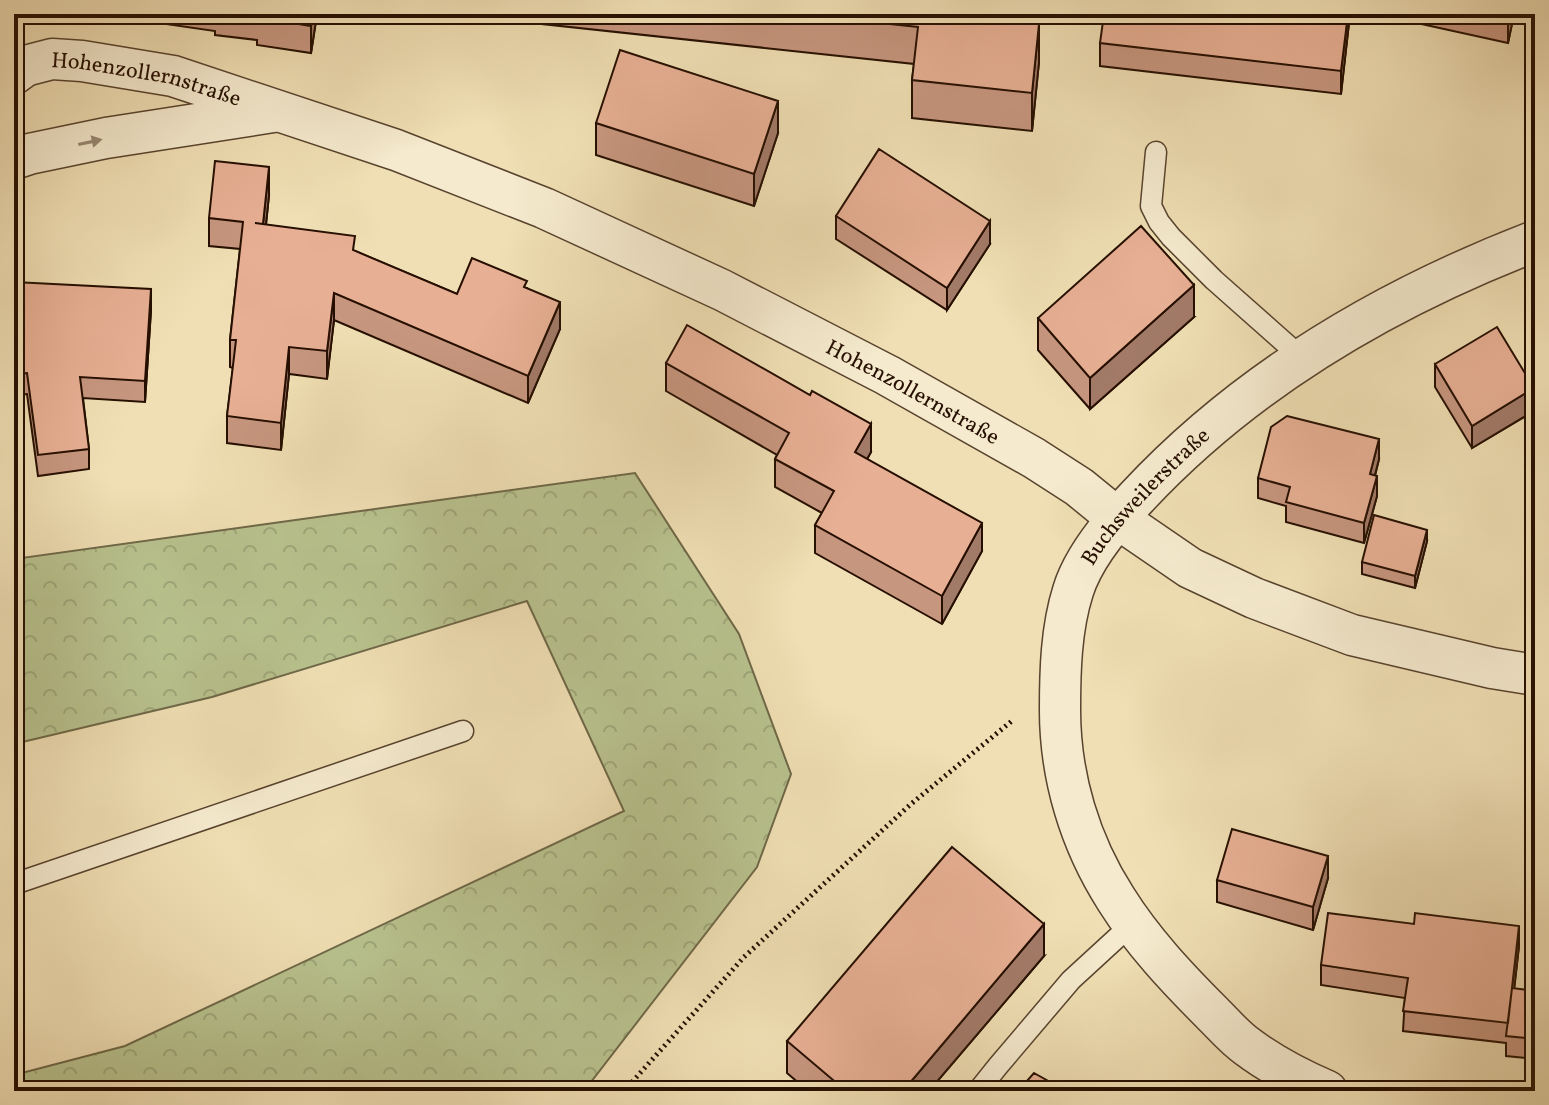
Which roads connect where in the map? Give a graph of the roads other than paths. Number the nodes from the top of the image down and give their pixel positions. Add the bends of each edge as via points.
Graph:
1 (14, 74) edge
2 (281, 110) junction
3 (1156, 152) dead end
4 (14, 159) edge
5 (1535, 241) edge
6 (1302, 358) junction
7 (1117, 518) junction
8 (1535, 675) edge
9 (463, 731) dead end
10 (14, 884) edge
11 (1132, 924) junction
12 (978, 1091) edge
13 (1327, 1091) edge

1 - 2 street, Hohenzollernstraße via 52,59 82,61 173,76
4 -> 2 street, Hohenzollernstraße via 106,138
2 - 7 street, Hohenzollernstraße via 544,208 722,290 1034,458
3 - 6 lane via 1151,206 1159,222 1214,280
5 - 6 street, Buchsweilerstraße via 1437,282
6 - 7 street, Buchsweilerstraße via 1164,468
7 - 8 street, Hohenzollernstraße via 1190,568 1352,635
7 - 11 street, Buchsweilerstraße via 1073,589 1064,635 1060,729 1080,829
9 - 10 lane
11 - 12 lane via 1071,980
11 - 13 street, Buchsweilerstraße via 1177,979 1246,1046

